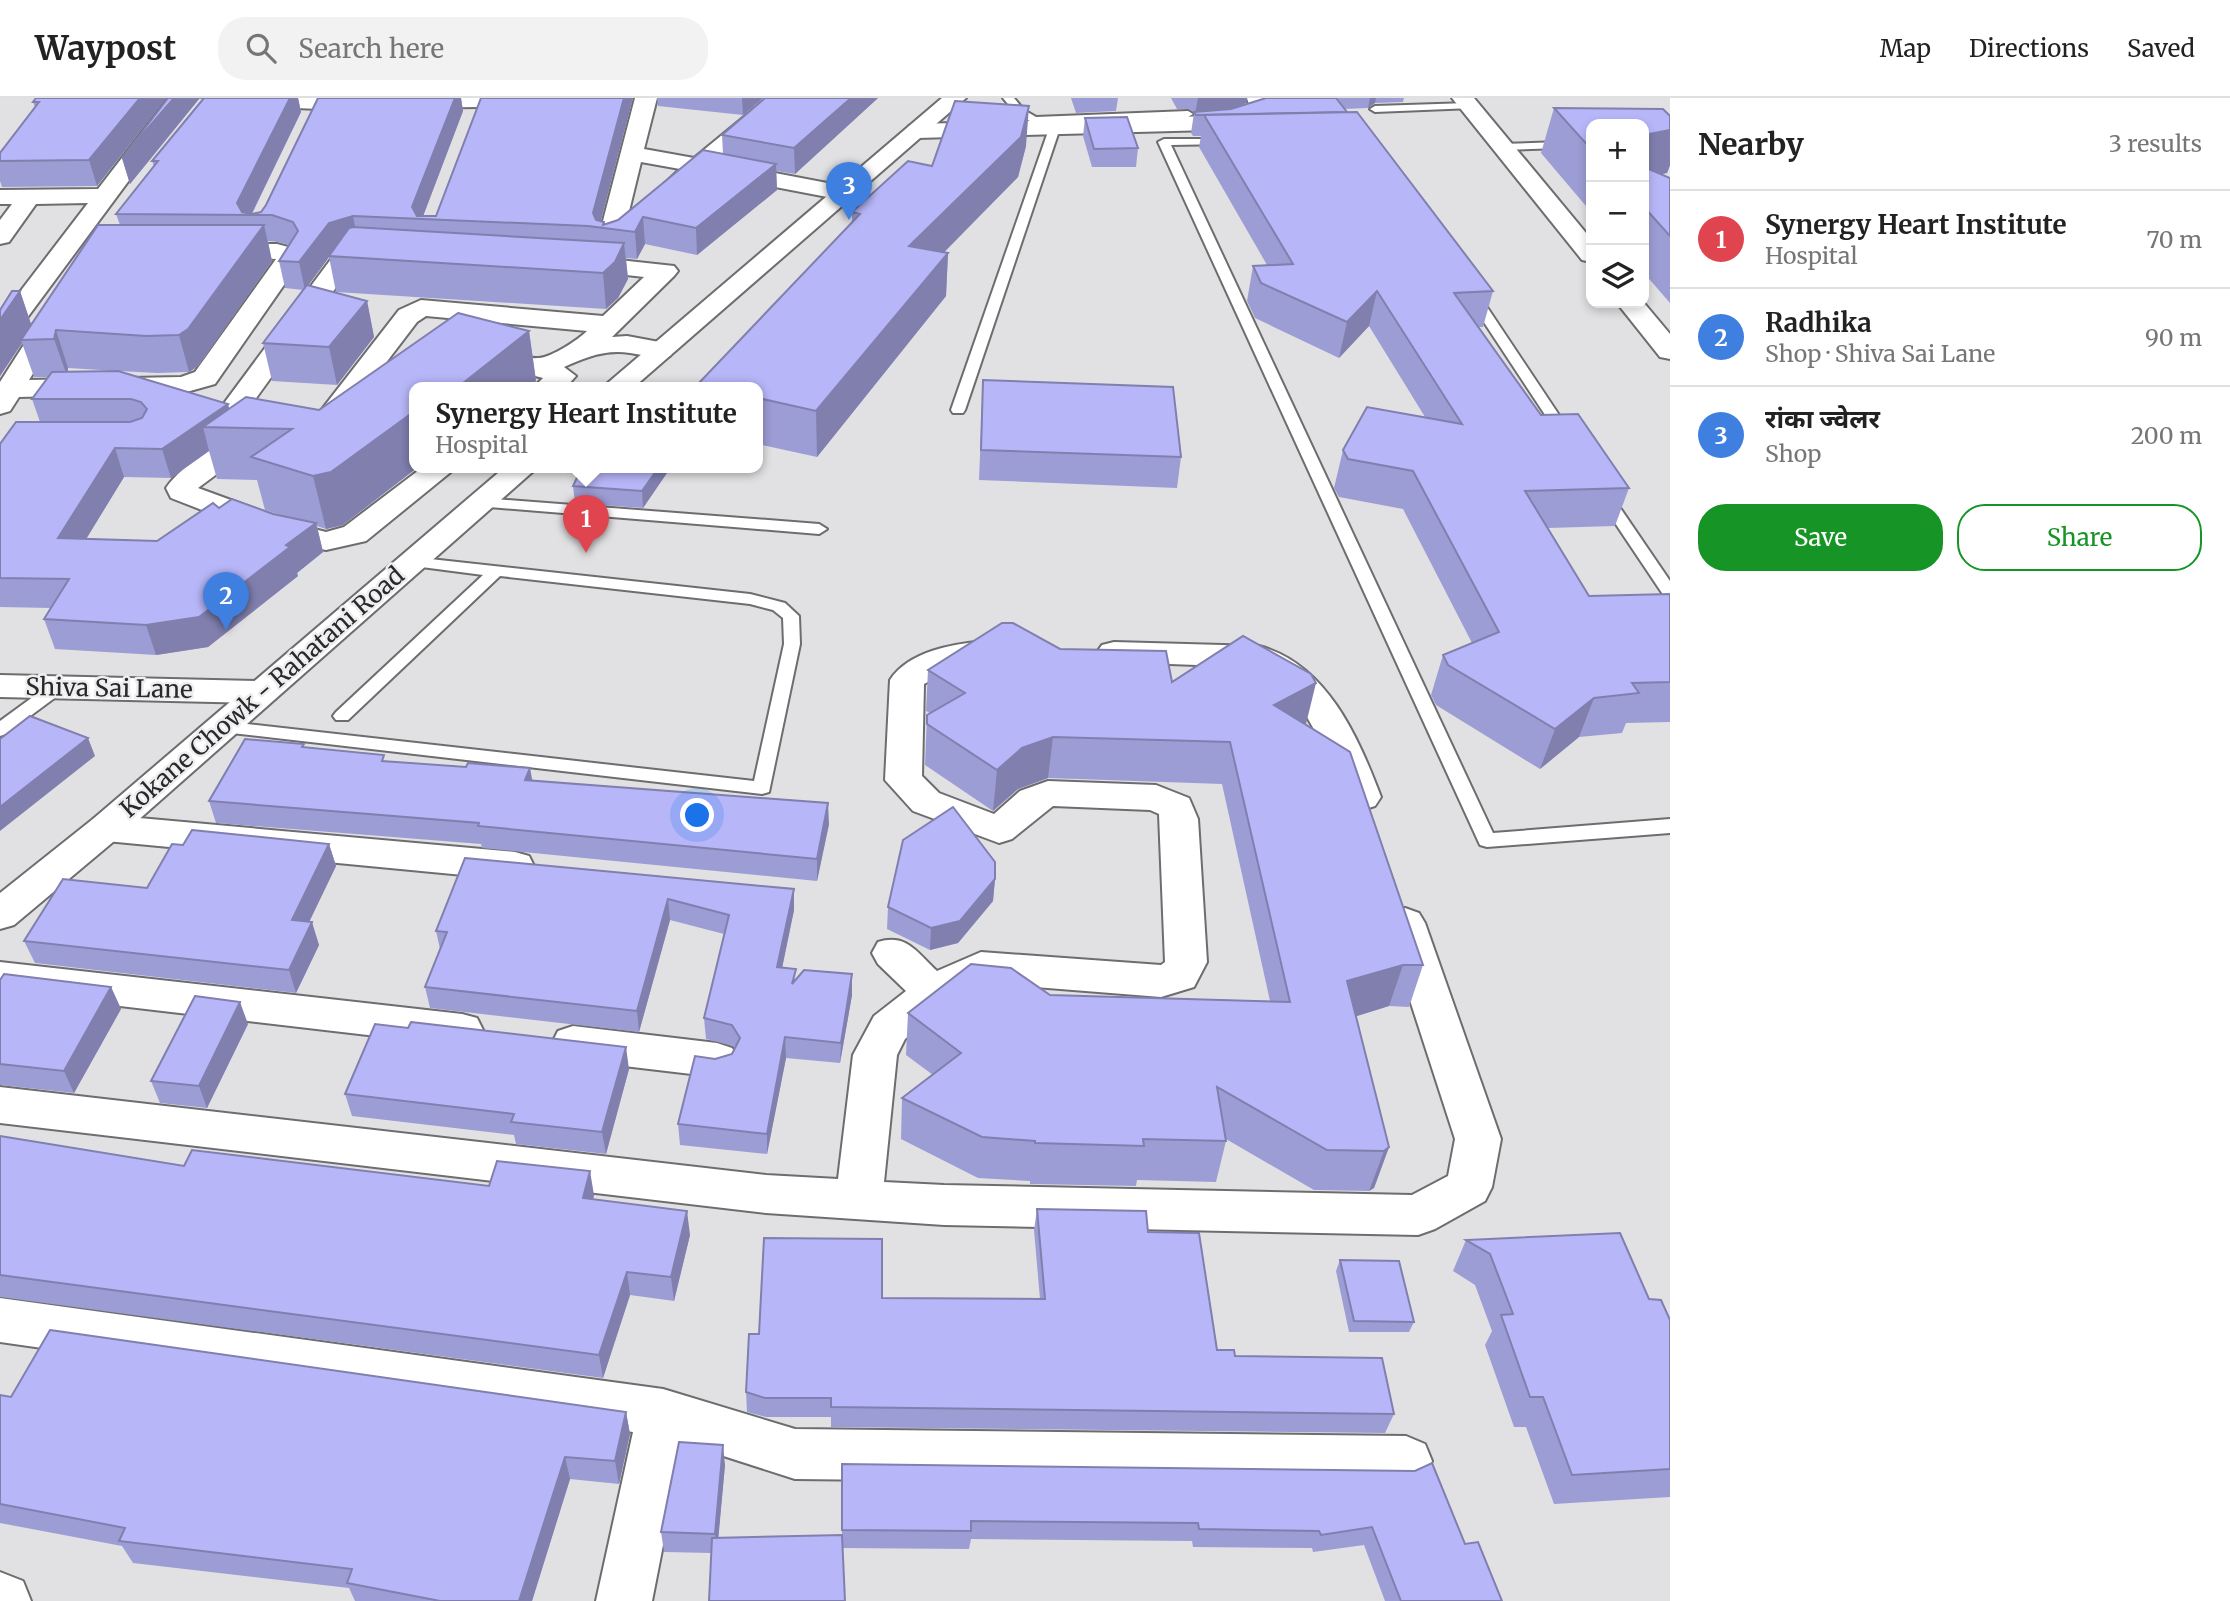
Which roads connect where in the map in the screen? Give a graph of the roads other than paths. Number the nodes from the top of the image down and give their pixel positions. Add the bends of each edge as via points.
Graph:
1 (179, 98) edge
2 (646, 98) edge
3 (780, 98) edge
4 (955, 98) edge
5 (1008, 98) edge
6 (1258, 98) edge
7 (480, 100) edge
8 (227, 101) edge
9 (320, 101) edge
10 (1466, 102) edge
11 (1375, 109) dead end
12 (471, 125) edge
13 (308, 126) edge
14 (1186, 127) junction
15 (1054, 128) junction
16 (917, 131) junction
17 (1244, 141) edge
18 (1586, 144) edge
19 (1503, 147) junction
20 (632, 153) junction
21 (697, 166) junction
22 (843, 193) junction
23 (0, 197) edge
24 (29, 197) junction
25 (105, 197) junction
26 (658, 199) edge
27 (639, 215) edge
28 (0, 237) edge
29 (1586, 249) edge
30 (193, 251) edge
31 (391, 252) edge
32 (548, 261) edge
33 (1463, 282) edge
34 (68, 296) edge
35 (1634, 308) edge
36 (609, 324) junction
37 (4, 327) edge
38 (587, 346) junction
39 (660, 350) junction
40 (1670, 351) edge
41 (456, 352) edge
42 (545, 377) edge
43 (627, 379) edge
44 (4, 397) edge
45 (264, 408) edge
46 (958, 410) dead end
47 (280, 440) edge
48 (334, 443) edge
49 (1570, 443) edge
50 (434, 473) edge
51 (516, 473) edge
52 (1601, 489) edge
53 (482, 503) junction
54 (819, 529) dead end
55 (412, 562) junction
56 (496, 571) junction
57 (1670, 593) edge
58 (1034, 650) edge
59 (1087, 651) edge
60 (0, 686) edge
61 (58, 687) junction
62 (260, 692) junction
63 (342, 716) dead end
64 (219, 727) junction
65 (0, 730) edge
66 (1371, 824) edge
67 (1670, 825) edge
68 (106, 828) junction
69 (543, 869) edge
70 (1393, 889) edge
71 (0, 915) edge
72 (892, 953) dead end
73 (0, 976) edge
74 (933, 992) junction
75 (497, 1034) edge
76 (538, 1039) edge
77 (717, 1060) edge
78 (0, 1105) edge
79 (859, 1199) junction
80 (0, 1320) edge
81 (663, 1413) junction
82 (1406, 1461) dead end
83 (624, 1601) edge

1 - 25 street
2 - 20 street
3 - 21 street
4 - 16 street
5 - 14 lane via 1034,120
6 - 14 street via 1261,108 1248,115
7 - 9 street
7 - 12 street
8 - 9 street
9 - 13 street
10 - 11 lane
10 - 19 street
14 - 15 street
14 - 17 lane
14 - 67 lane via 1164,142 1487,840
15 - 16 street
15 - 46 lane
16 - 22 street
18 - 19 lane
19 - 29 street
20 - 21 street
20 - 27 street via 610,240
21 - 22 street
21 - 26 street
22 - 39 street
23 - 24 street
24 - 25 street
24 - 28 street
25 - 37 street
30 - 44 street via 277,251 289,259 210,374 183,385
31 - 45 street via 346,256 236,406
32 - 36 street via 665,271
33 - 49 lane
34 - 44 street
35 - 40 street
36 - 38 street
36 - 48 street via 421,308 408,316 319,412 363,418
38 - 39 street via 627,344
38 - 42 street
38 - 43 street
39 - 43 street
41 - 42 street via 463,349
47 - 50 street via 257,437 242,443 185,483 182,492 293,534 326,541 355,534
51 - 53 street, Kokane Chowk - Rahatani Road
52 - 57 lane
53 - 54 lane
53 - 55 street, Kokane Chowk - Rahatani Road
55 - 56 lane
55 - 62 street, Kokane Chowk - Rahatani Road
56 - 63 lane
56 - 64 lane via 779,606 791,616 792,644 762,788
58 - 74 street via 962,653 927,665 908,680 903,780 926,802 999,830 1048,793 1156,798 1176,807 1186,962 1179,976 1161,981 981,967
59 - 66 street via 1247,655 1270,663 1302,683 1313,696 1348,758
60 - 61 street, Shiva Sai Lane
61 - 62 street, Shiva Sai Lane
61 - 65 lane
62 - 64 street, Kokane Chowk - Rahatani Road
64 - 68 street, Kokane Chowk - Rahatani Road
68 - 69 street
68 - 71 street, Kokane Chowk - Rahatani Road
70 - 79 street via 1478,1139 1469,1187 1418,1215 944,1205
72 - 74 street
73 - 75 street
74 - 79 street via 889,1028 875,1055
76 - 77 street
78 - 79 street via 766,1194
80 - 81 street
81 - 82 street via 795,1454
81 - 83 street

